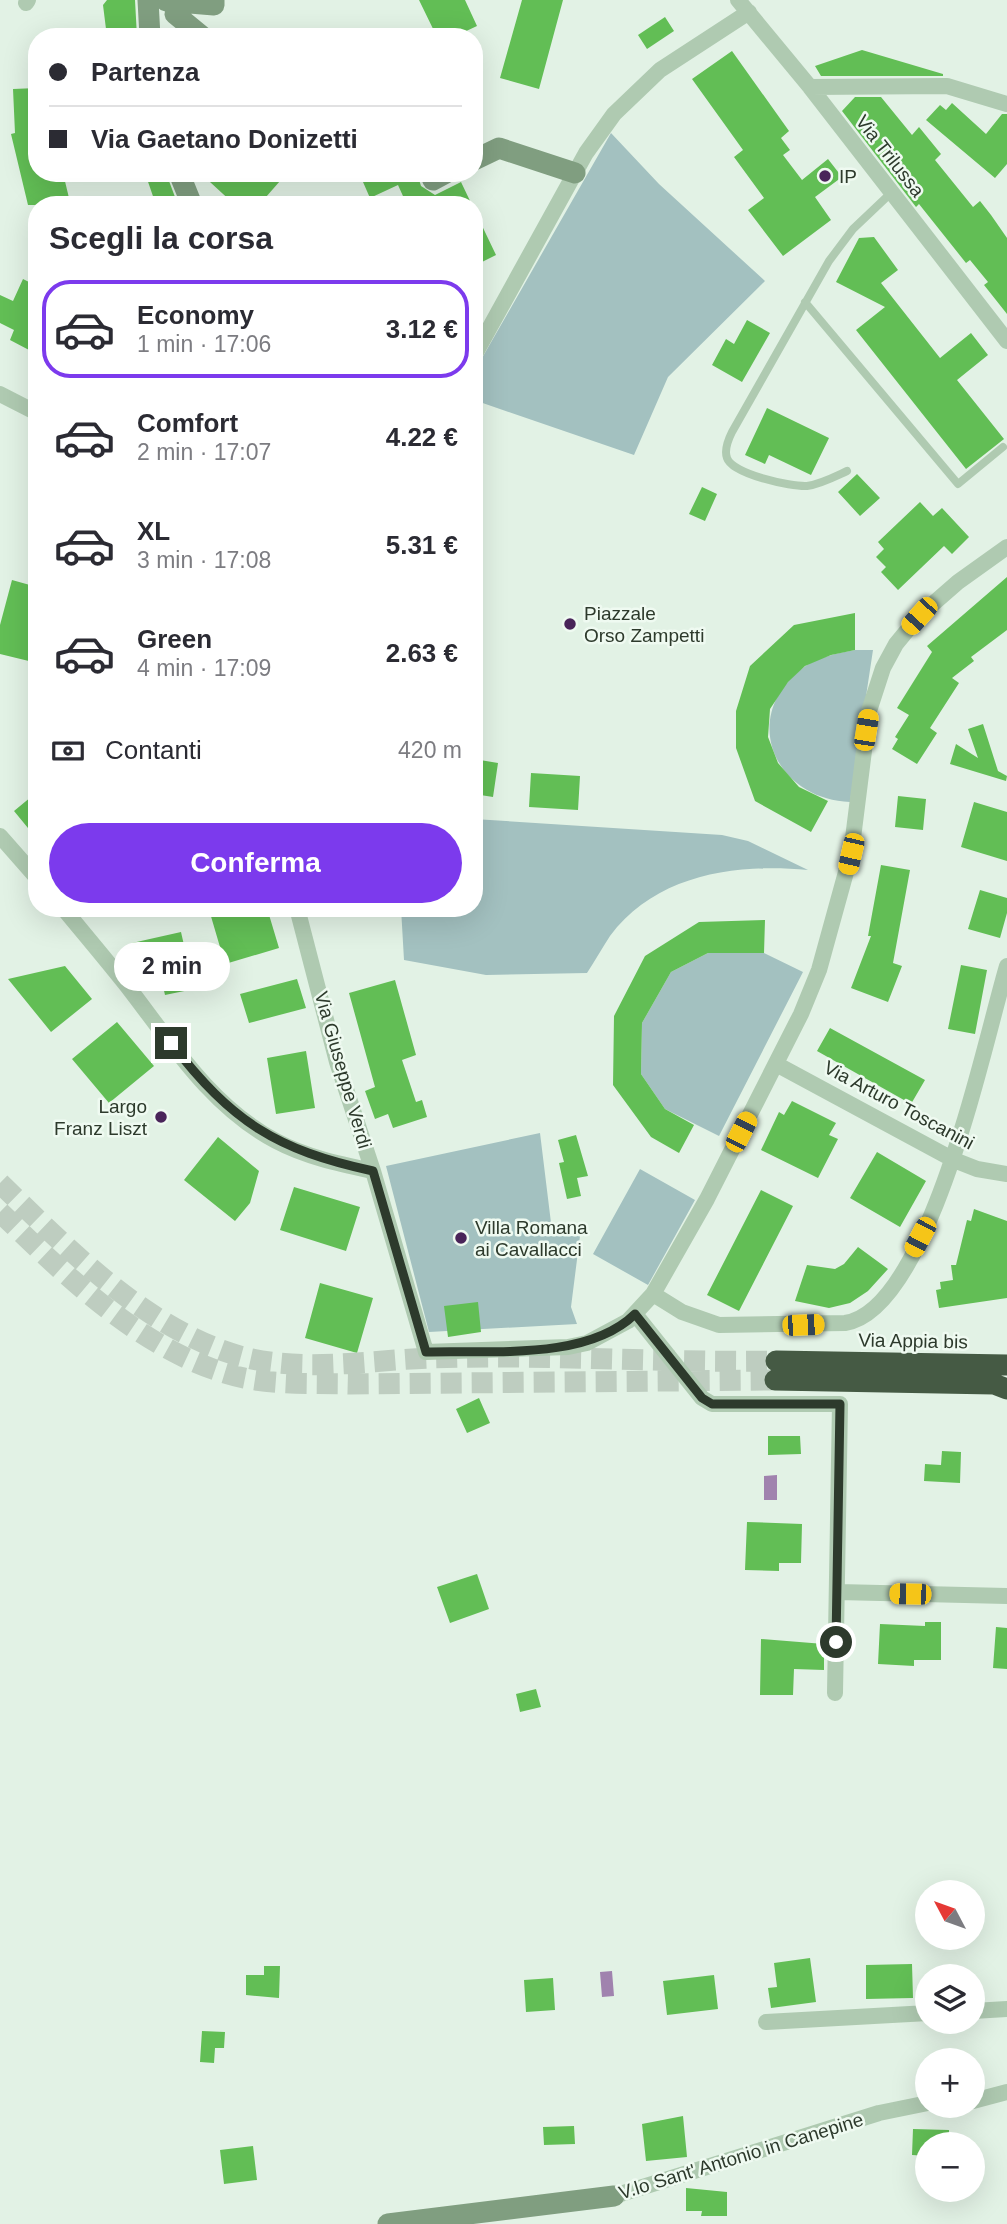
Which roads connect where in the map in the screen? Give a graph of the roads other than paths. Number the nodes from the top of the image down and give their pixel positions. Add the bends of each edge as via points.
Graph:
1 (214, 0) edge
2 (159, 5) edge
3 (743, 6) edge
4 (153, 28) edge
5 (191, 28) edge
6 (810, 87) junction
7 (1007, 104) edge
8 (483, 156) edge
9 (575, 173) junction
10 (892, 192) junction
11 (805, 302) junction
12 (483, 340) edge
13 (1007, 341) edge
14 (0, 394) edge
15 (28, 408) edge
16 (1003, 447) dead end
17 (848, 471) dead end
18 (1007, 547) edge
19 (0, 836) edge
20 (28, 868) edge
21 (70, 917) edge
22 (299, 917) edge
23 (1007, 966) edge
24 (776, 1064) junction
25 (954, 1160) junction
26 (373, 1171) junction
27 (1007, 1174) edge
28 (653, 1294) junction
29 (635, 1314) junction
30 (1007, 1365) edge
31 (1003, 1386) edge
32 (838, 1592) junction
33 (1007, 1596) edge
34 (835, 1693) dead end
35 (1007, 2009) edge
36 (985, 2010) edge
37 (915, 2014) edge
38 (766, 2022) dead end
39 (1007, 2092) edge
40 (985, 2098) edge
41 (915, 2105) edge
42 (614, 2196) joint
43 (388, 2224) edge

1 - 2 main road via 214,5
2 - 4 main road
2 - 5 main road
3 - 6 street, Via Trilussa
3 - 9 street via 643,83 614,114
6 - 7 street via 947,86
6 - 10 street, Via Trilussa
8 - 9 main road via 499,148
9 - 12 street
10 - 11 lane via 839,246
10 - 13 street, Via Trilussa
11 - 16 lane via 957,485
11 - 17 lane via 732,432 726,455 739,470 796,486
14 - 15 street
18 - 24 street via 919,616 883,667 869,711 846,878 815,979
19 - 20 street
21 - 26 street via 193,1072 228,1108 285,1146
22 - 26 street, Via Giuseppe Verdi via 337,1062
23 - 25 street
24 - 25 street, Via Arturo Toscanini
24 - 28 street
25 - 27 street, Via Arturo Toscanini
25 - 28 street via 903,1269 878,1304 859,1319 839,1324 719,1325 682,1312
26 - 29 street, Via Giuseppe Verdi via 426,1352 568,1347 605,1336
28 - 29 street
29 - 32 street via 702,1398 712,1404 840,1404
30 - 31 highway, Via Appia bis via 775,1371
32 - 33 street
32 - 34 street
35 - 36 street
37 - 38 street
39 - 40 street
41 - 42 street, V.lo Sant' Antonio in Canepine via 879,2112
42 - 43 main road, V.lo Sant' Antonio in Canepine

